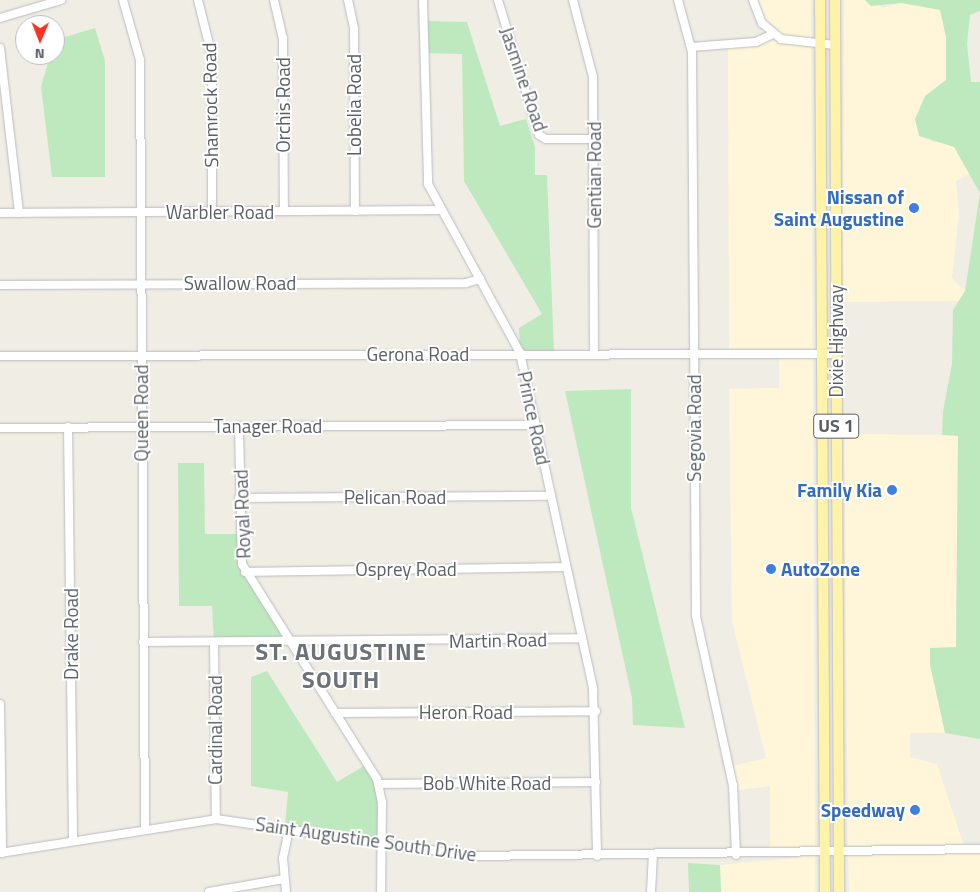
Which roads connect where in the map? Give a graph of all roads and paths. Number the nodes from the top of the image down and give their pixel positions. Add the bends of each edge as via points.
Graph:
1 (62, 0) edge
2 (123, 0) edge
3 (198, 0) edge
4 (274, 0) edge
5 (348, 0) edge
6 (422, 0) edge
7 (498, 0) edge
8 (573, 0) edge
9 (678, 0) edge
10 (753, 0) edge
11 (820, 0) edge
12 (835, 0) edge
13 (49, 2) edge
14 (0, 18) edge
15 (773, 34) junction
16 (820, 45) junction
17 (835, 45) junction
18 (691, 47) junction
19 (0, 48) edge
20 (594, 139) junction
21 (822, 202) junction
22 (835, 203) junction
23 (439, 210) junction
24 (284, 211) junction
25 (355, 211) junction
26 (141, 212) junction
27 (212, 212) junction
28 (0, 213) edge
29 (19, 213) junction
30 (480, 279) junction
31 (0, 284) edge
32 (141, 284) junction
33 (821, 352) junction
34 (520, 353) junction
35 (594, 353) junction
36 (694, 353) junction
37 (836, 354) junction
38 (141, 355) junction
39 (0, 356) edge
40 (535, 425) junction
41 (239, 426) junction
42 (68, 427) junction
43 (142, 427) junction
44 (0, 428) edge
45 (551, 496) junction
46 (239, 498) junction
47 (566, 567) junction
48 (245, 572) junction
49 (823, 591) junction
50 (837, 591) junction
51 (582, 638) junction
52 (289, 641) junction
53 (143, 642) junction
54 (214, 642) junction
55 (0, 704) edge
56 (596, 711) junction
57 (336, 713) junction
58 (596, 782) junction
59 (378, 784) junction
60 (216, 819) junction
61 (145, 828) junction
62 (289, 829) junction
63 (73, 840) junction
64 (381, 844) junction
65 (980, 849) edge
66 (825, 852) junction
67 (839, 852) junction
68 (1, 853) edge
69 (736, 855) junction
70 (597, 856) junction
71 (653, 856) junction
72 (284, 878) junction
73 (209, 892) edge
74 (286, 892) edge
75 (382, 892) edge
76 (651, 892) edge
77 (825, 892) edge
78 (839, 892) edge

1 - 13 street
2 - 26 street, Queen Road via 140,60
3 - 27 street, Shamrock Road via 212,56
4 - 24 street, Orchis Road via 283,38
5 - 25 street, Lobelia Road via 354,28
6 - 23 street, Prince Road via 426,176
7 - 20 street, Jasmine Road via 539,134 546,139
8 - 20 street, Gentian Road via 592,68
9 - 18 street, Segovia Road
10 - 15 street via 758,17
11 - 16 main road, US 1
12 - 17 main road, Dixie Highway / US 1
13 - 14 street
15 - 16 street via 792,42
15 - 18 street via 756,42
16 - 17 street
16 - 21 main road, US 1
17 - 22 main road, Dixie Highway / US 1
18 - 36 street, Segovia Road
19 - 29 street
20 - 35 street, Gentian Road
21 - 22 main road
21 - 33 main road, US 1
22 - 37 main road, Dixie Highway / US 1
23 - 25 street, Warbler Road
23 - 30 street, Prince Road
24 - 25 street, Warbler Road
24 - 27 street, Warbler Road
26 - 27 street, Warbler Road
26 - 29 street, Warbler Road
26 - 32 street, Queen Road
28 - 29 street, Warbler Road
30 - 32 street, Swallow Road via 466,282
30 - 34 street, Prince Road
31 - 32 street, Swallow Road
32 - 38 street, Queen Road
33 - 36 street, Gerona Road
33 - 37 street, Gerona Road
33 - 49 main road, US 1
34 - 35 street, Gerona Road
34 - 38 street, Gerona Road
34 - 40 street, Prince Road
35 - 36 street, Gerona Road
36 - 69 street, Segovia Road via 696,616 733,785
37 - 50 main road, Dixie Highway / US 1
38 - 39 street, Gerona Road
38 - 43 street, Queen Road
40 - 41 street, Tanager Road
40 - 45 street, Prince Road
41 - 43 street, Tanager Road
41 - 46 street, Royal Road
42 - 43 street, Tanager Road
42 - 44 street, Tanager Road
42 - 63 street, Drake Road
43 - 53 street, Queen Road
45 - 46 street, Pelican Road
45 - 47 street, Prince Road
46 - 48 street, Royal Road via 239,546
47 - 48 street, Osprey Road
47 - 51 street, Prince Road
48 - 52 street, Royal Road
49 - 50 main road
49 - 66 main road, US 1
50 - 67 main road, Dixie Highway / US 1
51 - 52 street, Martin Road
51 - 56 street, Prince Road
52 - 54 street, Martin Road
52 - 57 street, Royal Road
53 - 54 street, Martin Road
53 - 61 street, Queen Road
54 - 60 street, Cardinal Road
55 - 68 street
56 - 57 street, Heron Road
56 - 58 street, Prince Road
57 - 59 street, Royal Road
58 - 59 street, Bob White Road
58 - 70 street, Prince Road
59 - 64 street, Royal Road
60 - 61 street, Saint Augustine South Drive
60 - 62 street, Saint Augustine South Drive
61 - 63 street, Saint Augustine South Drive
62 - 64 street, Saint Augustine South Drive
62 - 72 street
63 - 68 street, Saint Augustine South Drive
64 - 70 street, Saint Augustine South Drive via 474,856
64 - 75 street, Royal Road
65 - 67 street, Saint Augustine South Drive
66 - 67 street, Saint Augustine South Drive
66 - 69 street, Saint Augustine South Drive
66 - 77 main road, US 1
67 - 78 main road, Dixie Highway / US 1
69 - 71 street, Saint Augustine South Drive
70 - 71 street, Saint Augustine South Drive
71 - 76 street
72 - 73 street
72 - 74 street

